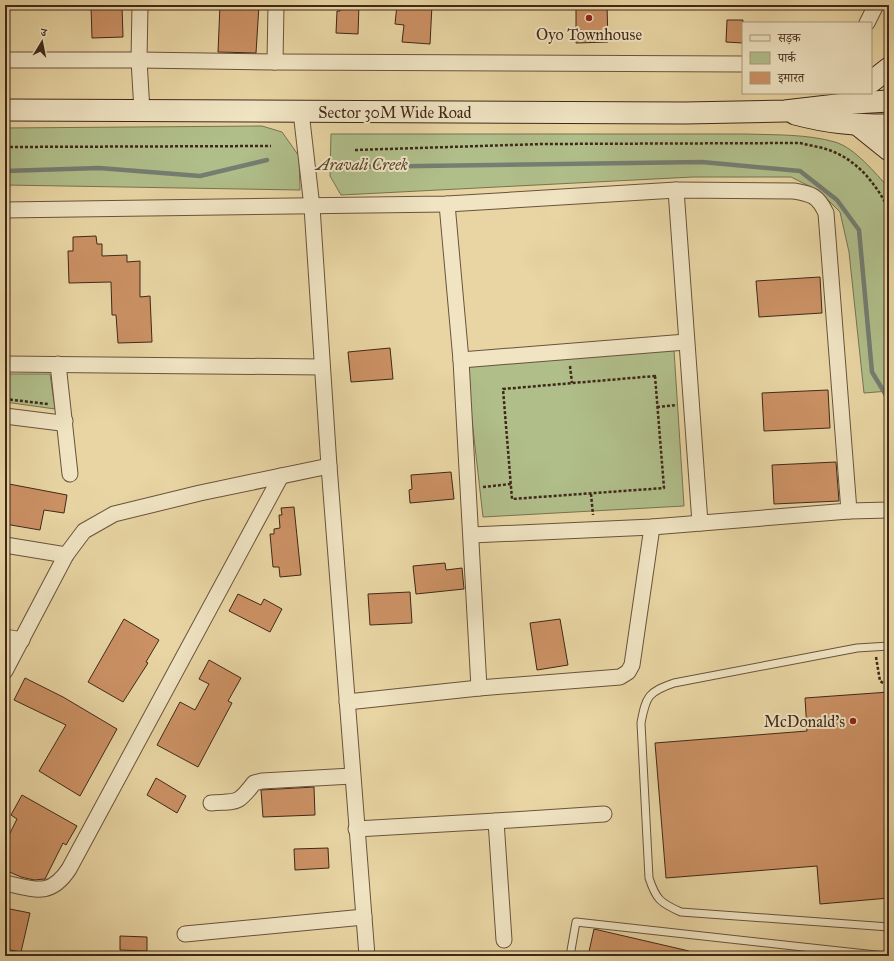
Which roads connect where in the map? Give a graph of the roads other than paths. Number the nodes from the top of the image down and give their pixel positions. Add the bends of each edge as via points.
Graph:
1 (140, 5) edge
2 (276, 5) edge
3 (876, 5) edge
4 (868, 22) edge
5 (5, 60) edge
6 (139, 60) junction
7 (275, 62) junction
8 (742, 64) edge
9 (889, 68) edge
10 (872, 81) edge
11 (848, 94) edge
12 (889, 102) edge
13 (5, 110) edge
14 (142, 111) junction
15 (301, 112) junction
16 (785, 112) junction
17 (858, 125) junction
18 (889, 125) edge
19 (889, 150) edge
20 (676, 190) junction
21 (447, 204) junction
22 (312, 207) junction
23 (5, 210) edge
24 (686, 342) junction
25 (460, 360) junction
26 (5, 364) edge
27 (58, 364) junction
28 (322, 367) junction
29 (5, 416) edge
30 (65, 421) junction
31 (329, 466) junction
32 (70, 474) dead end
33 (280, 476) junction
34 (889, 510) edge
35 (849, 511) junction
36 (700, 523) junction
37 (652, 527) junction
38 (472, 535) junction
39 (5, 545) edge
40 (66, 555) junction
41 (5, 637) edge
42 (22, 640) junction
43 (889, 646) edge
44 (5, 671) edge
45 (479, 688) junction
46 (347, 702) junction
47 (352, 776) junction
48 (210, 803) dead end
49 (604, 814) dead end
50 (496, 821) junction
51 (356, 829) junction
52 (5, 883) edge
53 (364, 917) junction
54 (889, 927) edge
55 (185, 934) dead end
56 (504, 940) dead end
57 (367, 956) edge
58 (570, 956) edge
59 (886, 956) edge

1 - 6 street
2 - 7 street
3 - 4 street
5 - 6 street
6 - 7 street
6 - 14 street
7 - 8 street
9 - 10 main road
11 - 16 main road via 828,102
12 - 16 main road via 854,103
13 - 14 main road, Sector 30M Wide Road
14 - 15 main road, Sector 30M Wide Road
15 - 16 main road, Sector 30M Wide Road
15 - 22 street
16 - 17 main road via 825,122
17 - 18 main road
17 - 19 main road
20 - 21 street
20 - 24 street
20 - 35 street via 794,191 810,193 820,201 826,213
21 - 22 street
21 - 25 street
22 - 23 street
22 - 28 street
24 - 25 street
24 - 36 street
25 - 38 street
26 - 27 street
27 - 28 street
27 - 30 street
28 - 31 street
29 - 30 street via 61,423
30 - 32 street
31 - 33 street
31 - 46 street
33 - 40 street via 114,514 84,531
33 - 52 street via 61,881 50,889 37,890
34 - 35 street
35 - 36 street
36 - 37 street
37 - 38 street
37 - 45 street via 632,665 628,672 620,677
38 - 45 street
39 - 40 street
40 - 42 street
41 - 42 street
42 - 44 street
43 - 54 lane via 857,648 674,683 656,689 645,702 642,723 649,878 654,895 665,905 681,912
45 - 46 street
46 - 47 street
47 - 48 street via 254,783 238,801
47 - 51 street
49 - 50 street
50 - 51 street
50 - 56 street
51 - 53 street
53 - 55 street
53 - 57 street
58 - 59 lane via 576,922

